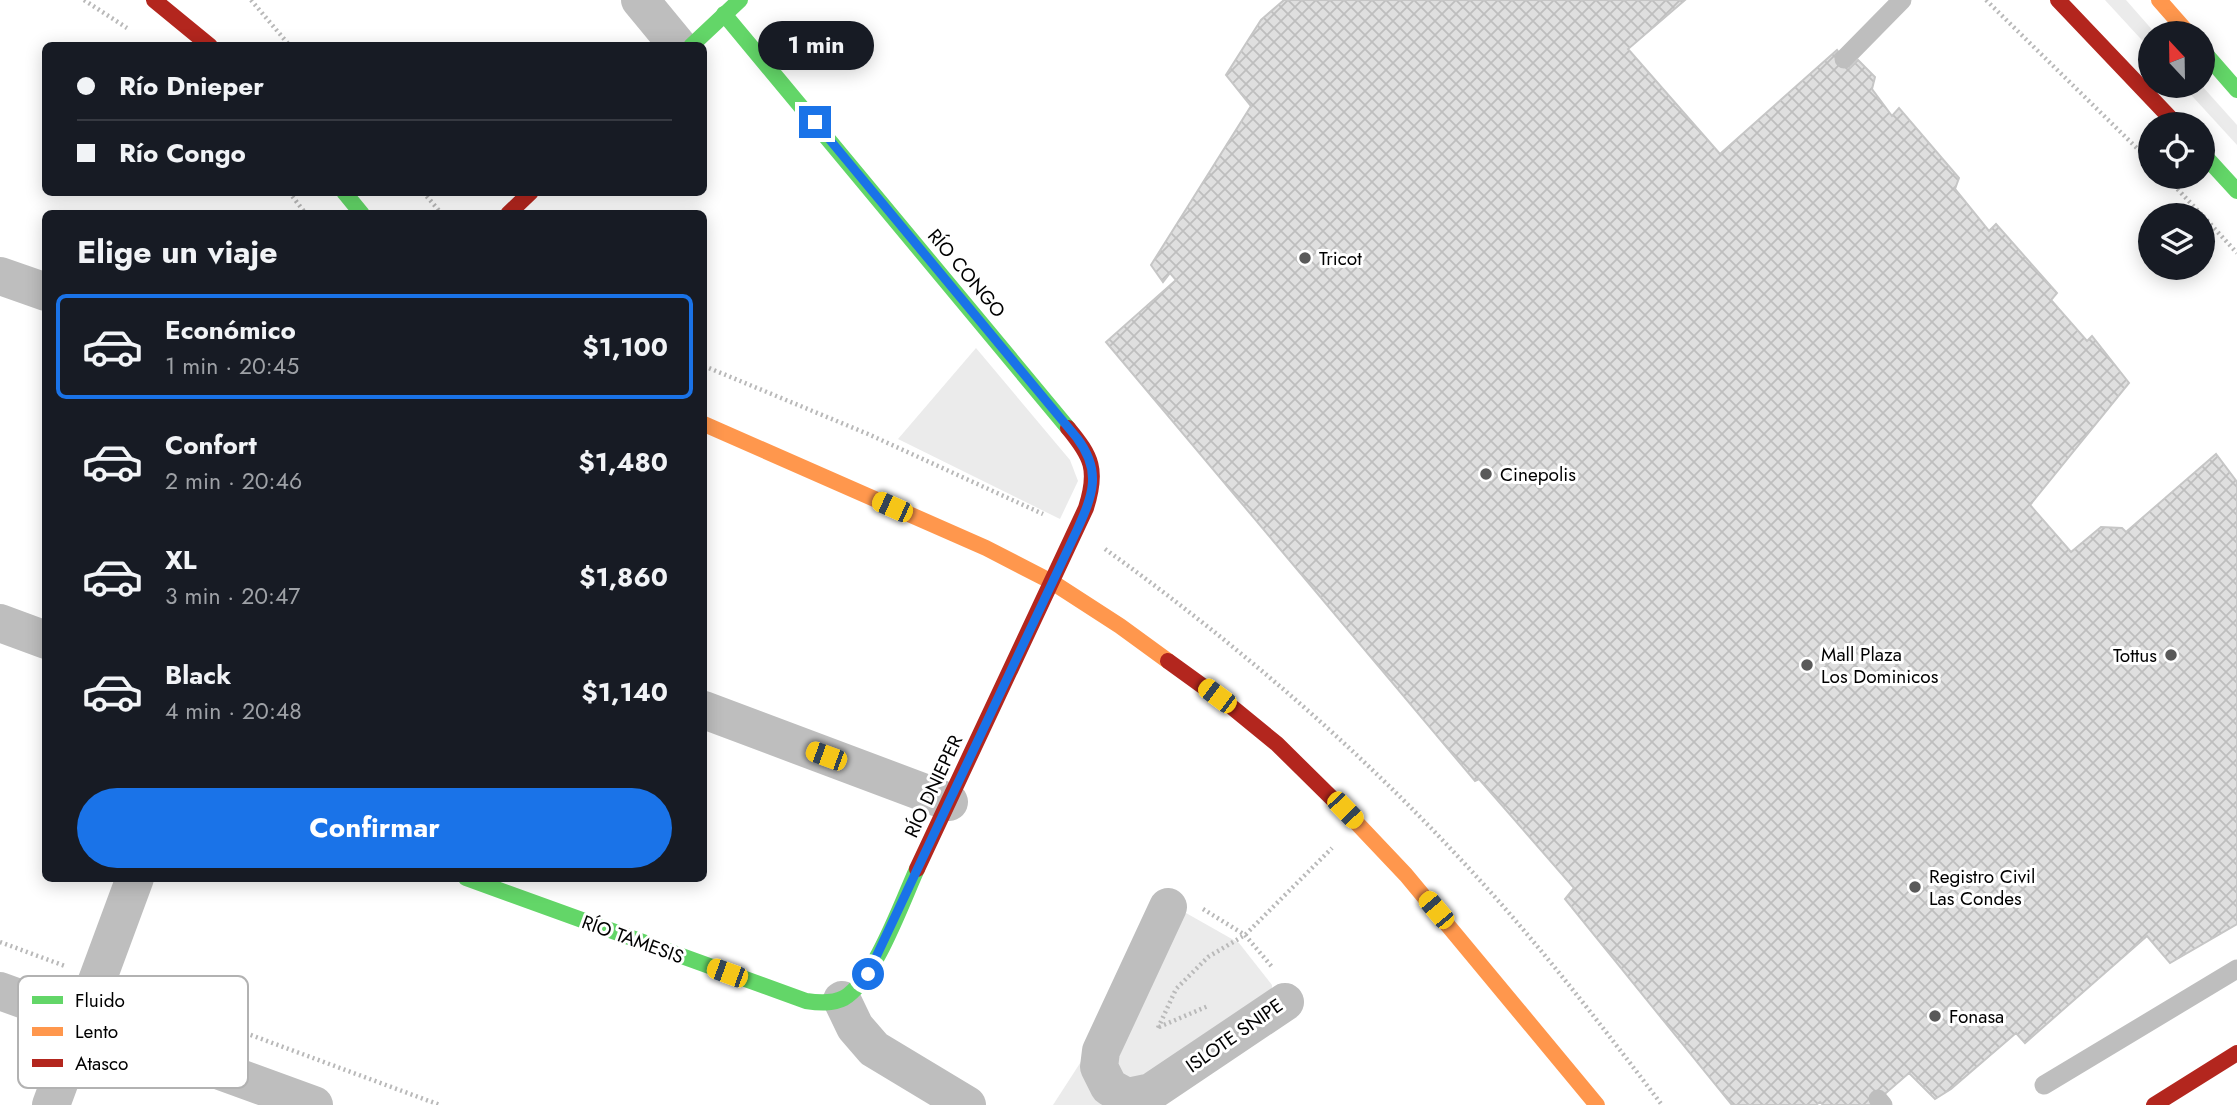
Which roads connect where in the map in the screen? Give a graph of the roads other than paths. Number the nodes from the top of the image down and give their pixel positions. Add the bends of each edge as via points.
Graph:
1 (154, 0) edge
2 (640, 0) edge
3 (740, 0) edge
4 (1902, 0) edge
5 (2058, 0) edge
6 (2159, 0) edge
7 (724, 14) junction
8 (2177, 21) edge
9 (205, 42) edge
10 (675, 42) edge
11 (695, 42) edge
12 (1844, 59) dead end
13 (2216, 66) edge
14 (2237, 90) edge
15 (2165, 112) edge
16 (2215, 167) edge
17 (2237, 191) edge
18 (347, 196) edge
19 (527, 196) edge
20 (359, 210) edge
21 (512, 210) edge
22 (0, 276) edge
23 (42, 291) edge
24 (707, 425) edge
25 (1052, 582) junction
26 (0, 623) edge
27 (42, 639) edge
28 (707, 711) edge
29 (949, 802) junction
30 (134, 882) edge
31 (477, 882) edge
32 (1168, 907) road end
33 (2237, 969) edge
34 (99, 976) edge
35 (0, 990) edge
36 (18, 997) edge
37 (842, 1000) junction
38 (1285, 1002) road end
39 (2237, 1053) edge
40 (248, 1081) edge
41 (2044, 1085) dead end
42 (57, 1088) edge
43 (1101, 1096) edge
44 (1595, 1104) edge
45 (51, 1105) edge
46 (314, 1105) edge
47 (967, 1105) edge
48 (2154, 1105) edge

1 - 9 street
2 - 10 street
3 - 7 street
4 - 12 lane
5 - 15 street
6 - 8 street
7 - 11 street
7 - 25 street, RÍO CONGO via 1086,450 1092,464 1092,490
13 - 14 street
16 - 17 street
18 - 20 street
19 - 21 street
22 - 23 street
24 - 25 street via 986,548
25 - 29 street, RÍO DNIEPER
25 - 44 street via 1120,626 1277,744 1406,875
26 - 27 street
28 - 29 street
29 - 37 street, RÍO DNIEPER via 868,974
30 - 34 street
31 - 37 street, RÍO TAMESIS via 806,1001 826,1004
32 - 43 street, ISLOTE SNIPE via 1101,1051
33 - 41 lane
35 - 36 street
37 - 47 street via 855,1027 874,1049
38 - 43 street, ISLOTE SNIPE via 1151,1092
39 - 48 street
40 - 46 street
42 - 45 street

